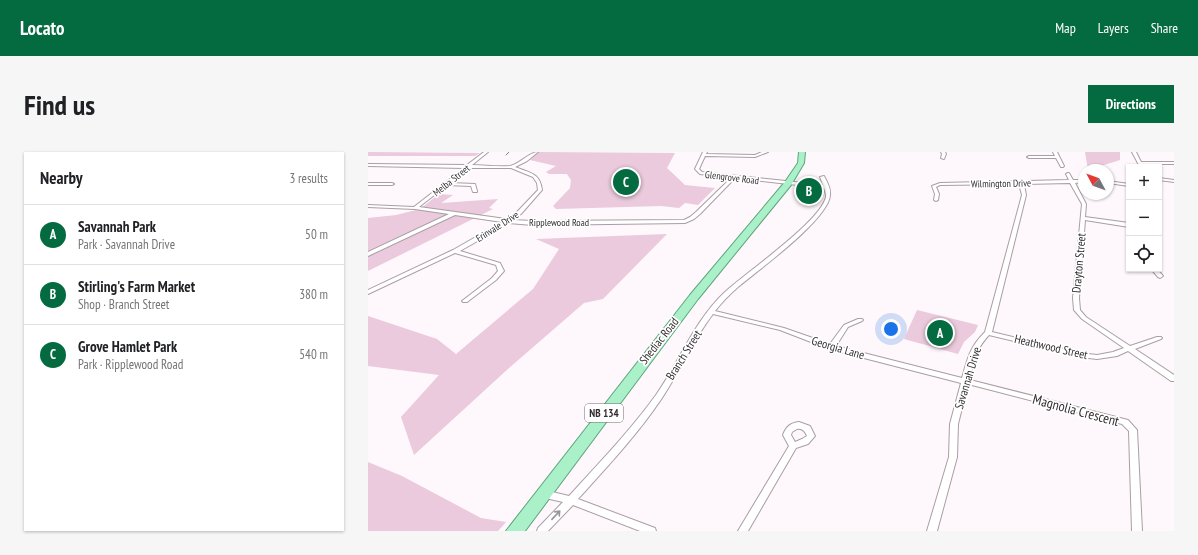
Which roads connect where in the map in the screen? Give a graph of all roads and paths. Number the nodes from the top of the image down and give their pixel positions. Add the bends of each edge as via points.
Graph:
1 (486, 152) edge
2 (536, 152) edge
3 (766, 152) edge
4 (802, 152) edge
5 (943, 152) edge
6 (1056, 152) edge
7 (1134, 152) edge
8 (704, 153) edge
9 (1029, 157) dead end
10 (1057, 157) junction
11 (942, 158) dead end
12 (1174, 163) edge
13 (1140, 164) edge
14 (1158, 164) edge
15 (368, 165) edge
16 (470, 165) junction
17 (1062, 166) dead end
18 (512, 167) junction
19 (1068, 174) dead end
20 (734, 177) junction
21 (822, 177) dead end
22 (1162, 178) edge
23 (1174, 180) edge
24 (1021, 182) junction
25 (1072, 182) junction
26 (1078, 182) edge
27 (788, 183) junction
28 (1114, 183) edge
29 (368, 184) edge
30 (392, 184) dead end
31 (447, 184) junction
32 (1126, 185) edge
33 (827, 187) junction
34 (475, 191) dead end
35 (936, 200) dead end
36 (368, 206) edge
37 (415, 208) junction
38 (454, 214) junction
39 (1083, 218) junction
40 (507, 221) junction
41 (1126, 225) edge
42 (455, 251) junction
43 (368, 254) edge
44 (1157, 272) edge
45 (1160, 276) dead end
46 (369, 291) edge
47 (464, 301) dead end
48 (712, 312) junction
49 (860, 320) dead end
50 (988, 333) junction
51 (1159, 338) dead end
52 (832, 347) junction
53 (1129, 349) junction
54 (1174, 379) edge
55 (965, 382) junction
56 (793, 446) dead end
57 (542, 493) junction
58 (571, 500) junction
59 (515, 531) edge
60 (542, 531) edge
61 (651, 531) edge
62 (743, 531) edge
63 (932, 531) edge
64 (1138, 531) edge

1 - 16 street, Melba Street
2 - 18 street
3 - 8 street via 750,156
4 - 27 main road, Shediac Road / NB 134 via 800,163
5 - 11 street
6 - 10 street
7 - 13 street
8 - 20 street, Glengrove Road via 697,169 699,172
9 - 10 street
10 - 17 street
12 - 14 street
15 - 16 street, Erinvale Drive
16 - 18 street, Erinvale Drive
16 - 31 street, Melba Street
18 - 40 street, Erinvale Drive via 535,176 540,190
19 - 25 street, Drayton Street
20 - 27 street, Glengrove Road
20 - 40 street, Ripplewood Road via 698,213 685,221
21 - 33 street
22 - 23 street
24 - 25 street, Wilmington Drive
24 - 35 street, Wilmington Drive via 938,184 934,187
24 - 50 street, Savannah Drive via 1024,195
25 - 26 street, Wilmington Drive
25 - 39 street, Drayton Street via 1083,202
27 - 33 street
27 - 57 main road, Shediac Road / NB 134 via 694,297
28 - 32 street
29 - 30 street
31 - 34 street via 473,185
31 - 37 street, Melba Street
33 - 48 street, Branch Street via 828,197 814,219 735,286
36 - 37 street, Ripplewood Road
37 - 38 street, Ripplewood Road
38 - 40 street, Ripplewood Road
38 - 43 street
39 - 41 street
39 - 53 street, Drayton Street via 1076,308 1081,316
40 - 42 street, Erinvale Drive
42 - 46 street, Erinvale Drive
42 - 47 street via 498,264 501,271
44 - 45 street
48 - 52 street, Georgia Lane via 782,329
48 - 58 street, Branch Street via 658,396
49 - 52 street via 846,326
50 - 53 street, Heathwood Street via 1093,357 1108,356
50 - 55 street, Savannah Drive via 973,352
51 - 53 street, Heathwood Street
52 - 55 street, Georgia Lane
53 - 54 street, Drayton Street
55 - 63 street, Savannah Drive via 954,424 953,457
55 - 64 street, Magnolia Crescent via 1117,420 1130,426 1133,430
56 - 62 street
57 - 58 street
57 - 59 main road, Shediac Road / NB 134
60 -> 58 street, Branch Street
58 - 61 street

